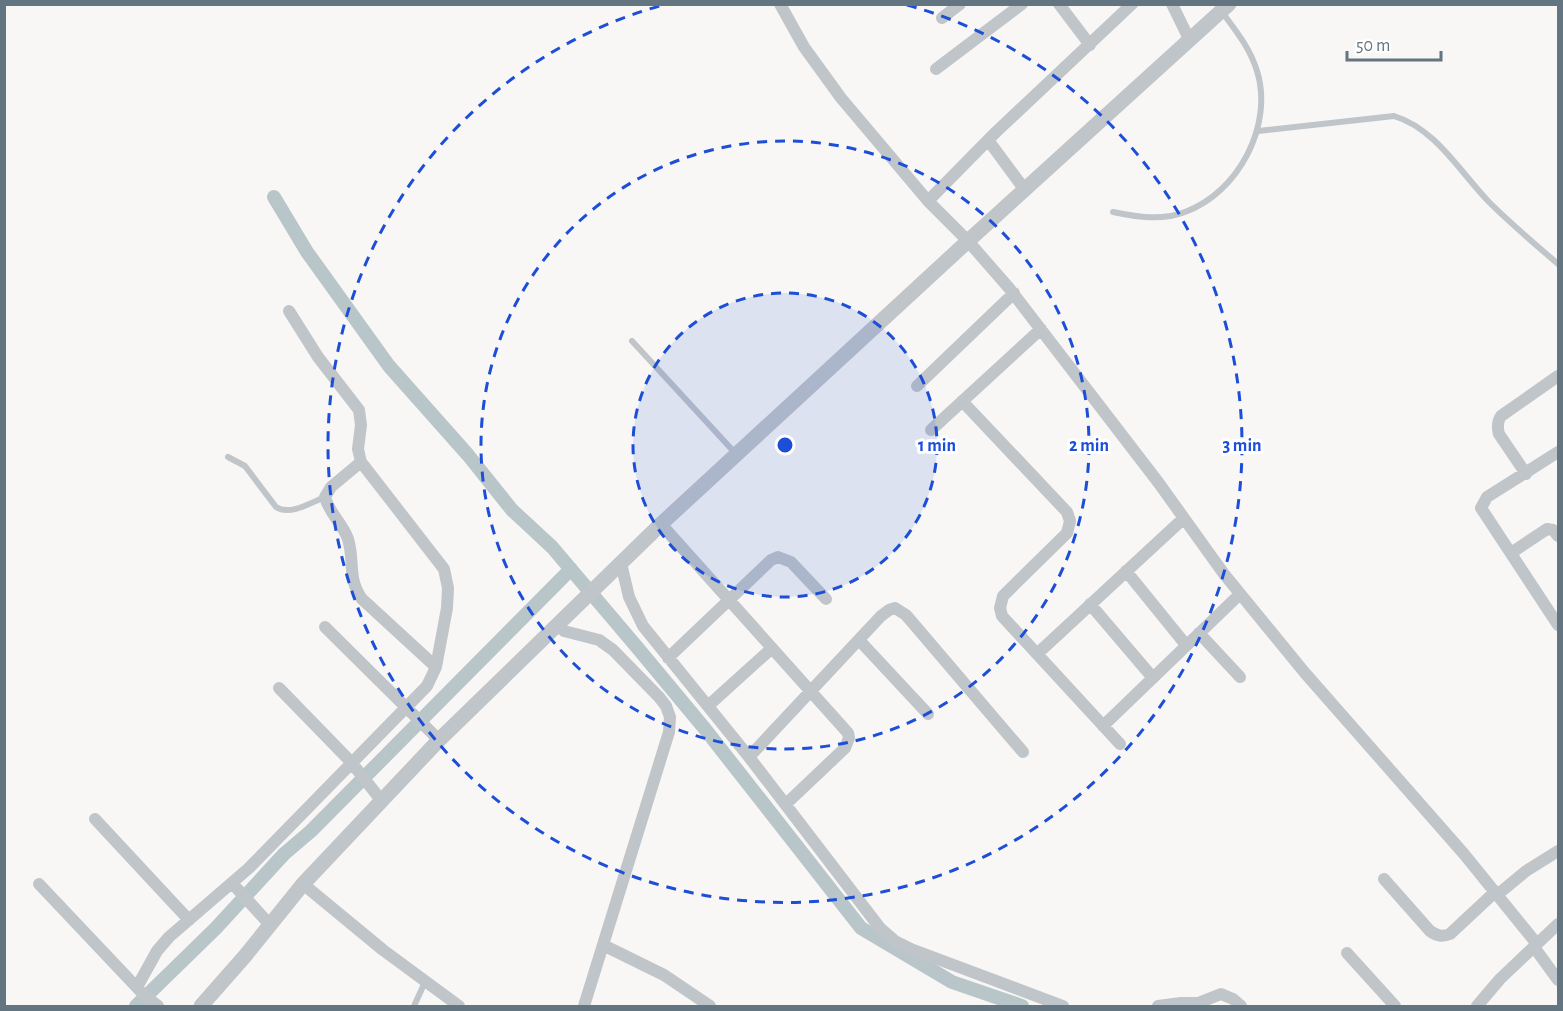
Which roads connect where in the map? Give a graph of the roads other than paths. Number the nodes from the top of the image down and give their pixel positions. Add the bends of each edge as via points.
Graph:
1 (780, 4) edge
2 (960, 4) edge
3 (1022, 4) edge
4 (1059, 4) edge
5 (1132, 4) edge
6 (1172, 4) edge
7 (1225, 8) edge
8 (942, 18) dead end
9 (1190, 41) junction
10 (1090, 45) junction
11 (936, 69) dead end
12 (1258, 131) junction
13 (988, 140) junction
14 (1025, 190) junction
15 (928, 201) junction
16 (1113, 212) dead end
17 (968, 241) junction
18 (1558, 264) edge
19 (1014, 293) junction
20 (289, 311) dead end
21 (1041, 329) junction
22 (632, 341) dead end
23 (1558, 376) edge
24 (917, 386) dead end
25 (962, 401) junction
26 (931, 430) dead end
27 (1558, 452) edge
28 (737, 455) junction
29 (228, 457) dead end
30 (361, 462) junction
31 (1526, 474) junction
32 (325, 497) junction
33 (1184, 518) junction
34 (661, 524) junction
35 (1558, 536) edge
36 (1511, 553) junction
37 (618, 566) junction
38 (1126, 571) junction
39 (1240, 594) junction
40 (826, 599) dead end
41 (729, 600) junction
42 (1090, 604) junction
43 (1558, 625) edge
44 (558, 626) junction
45 (325, 627) dead end
46 (1199, 633) junction
47 (859, 640) junction
48 (1186, 645) junction
49 (772, 648) junction
50 (1037, 654) junction
51 (668, 658) junction
52 (436, 667) junction
53 (1240, 677) dead end
54 (1153, 678) junction
55 (279, 688) dead end
56 (812, 690) junction
57 (709, 705) junction
58 (407, 708) junction
59 (928, 714) dead end
60 (1103, 726) junction
61 (434, 734) junction
62 (1120, 744) dead end
63 (1023, 752) dead end
64 (750, 757) junction
65 (351, 762) junction
66 (381, 800) junction
67 (786, 804) junction
68 (95, 819) dead end
69 (1558, 851) edge
70 (1384, 879) dead end
71 (232, 883) junction
72 (39, 884) dead end
73 (303, 884) junction
74 (1496, 894) junction
75 (189, 920) junction
76 (1558, 924) edge
77 (270, 925) junction
78 (603, 945) junction
79 (1535, 946) junction
80 (1347, 953) dead end
81 (1558, 981) edge
82 (425, 982) junction
83 (140, 991) junction
84 (156, 1005) edge
85 (201, 1006) edge
86 (414, 1006) edge
87 (459, 1006) edge
88 (584, 1006) edge
89 (710, 1006) edge
90 (1063, 1006) edge
91 (1158, 1006) edge
92 (1241, 1006) edge
93 (1395, 1006) edge
94 (1477, 1006) edge

1 - 15 street via 804,47 841,98
2 - 8 street
3 - 11 street
4 - 10 street
5 - 10 street
6 - 9 street
7 - 9 street
7 - 12 lane via 1249,48 1257,71 1261,87
9 - 14 street
10 - 13 street
12 - 16 lane via 1251,152 1209,200 1185,213 1160,218
12 - 18 lane via 1394,116 1410,121 1426,131 1487,200
13 - 14 street
13 - 15 street
14 - 17 street
15 - 17 street
17 - 19 street
17 - 28 street
19 - 21 street
19 - 24 street
20 - 30 street via 359,410
21 - 25 street
21 - 33 street
22 - 28 lane
23 - 31 street via 1499,420 1499,434
25 - 26 street
25 - 50 street via 1069,516 1067,533 1000,603 1002,616
27 - 31 street
28 - 34 street
29 - 32 lane via 245,466 280,509 290,510
30 - 32 street
30 - 52 street via 444,569 447,608
31 - 36 street via 1482,503 1482,512
32 - 52 street via 349,540 351,576 362,599
33 - 38 street
33 - 39 street
34 - 37 street
34 - 41 street
35 - 36 street via 1547,529
36 - 43 street
37 - 44 street
37 - 51 street via 634,611
38 - 42 street
38 - 48 street
39 - 46 street
39 - 74 street
40 - 41 street via 791,562 778,557
41 - 49 street
41 - 51 street
42 - 50 street
42 - 54 street
44 - 61 street
44 - 78 street via 606,644 660,697 670,717 669,732
45 - 58 street
46 - 48 street
46 - 53 street
47 - 56 street
47 - 59 street
47 - 63 street via 889,610 902,611
48 - 54 street
49 - 56 street
49 - 57 street
50 - 60 street
51 - 57 street
52 - 58 street via 427,686
54 - 60 street
55 - 65 street
56 - 64 street
56 - 67 street via 845,728 848,742
57 - 64 street
58 - 61 street
58 - 65 street
60 - 62 street
61 - 66 street
64 - 67 street
65 - 66 street
65 - 71 street
66 - 73 street
67 - 90 street via 866,911 895,941
68 - 75 street
69 - 74 street
70 - 74 street via 1430,931 1443,937
71 - 75 street
71 - 77 street
72 - 83 street
73 - 77 street
73 - 82 street
74 - 79 street
75 - 83 street via 157,951
76 - 79 street
77 - 85 street
78 - 88 street
78 - 89 street via 664,975
79 - 81 street
79 - 94 street
80 - 93 street
82 - 86 lane
82 - 87 street
83 - 84 street
91 - 92 street via 1198,1003 1221,994

